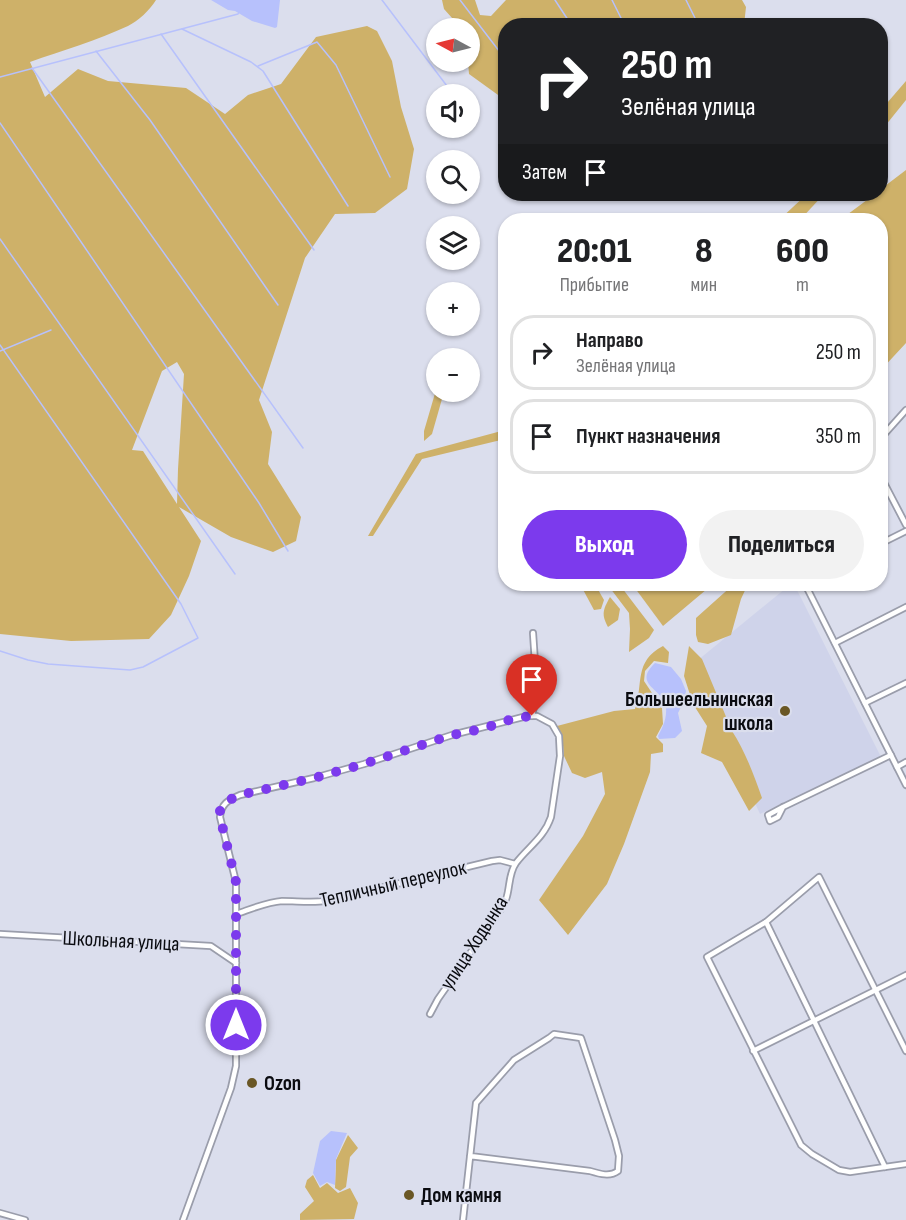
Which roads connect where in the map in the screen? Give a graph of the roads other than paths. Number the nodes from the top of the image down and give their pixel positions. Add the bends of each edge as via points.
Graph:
1 (906, 410) edge
2 (888, 430) edge
3 (888, 490) edge
4 (906, 525) edge
5 (906, 531) edge
6 (888, 540) edge
7 (809, 591) edge
8 (906, 607) edge
9 (533, 633) dead end
10 (835, 643) junction
11 (906, 683) edge
12 (865, 704) junction
13 (534, 716) junction
14 (891, 755) junction
15 (906, 762) edge
16 (897, 767) junction
17 (906, 785) edge
18 (783, 807) dead end
19 (515, 864) junction
20 (236, 914) junction
21 (766, 922) junction
22 (0, 934) edge
23 (236, 963) junction
24 (906, 975) edge
25 (876, 990) junction
26 (430, 1014) dead end
27 (814, 1021) junction
28 (753, 1051) junction
29 (906, 1051) edge
30 (470, 1156) junction
31 (906, 1164) edge
32 (885, 1167) junction
33 (0, 1213) edge
34 (25, 1220) edge
35 (183, 1220) edge
36 (463, 1220) edge

1 - 2 street
3 - 4 street
5 - 6 street
7 - 10 street
8 - 10 street
9 - 13 street via 537,692
10 - 12 street
11 - 12 street
12 - 14 street
13 - 19 street, улица Ходынка via 552,724 559,736 560,756 548,826
13 - 20 street via 452,735 225,802 220,817 236,882
14 - 16 street
14 - 18 street
15 - 16 street
16 - 17 street
19 - 20 street, Тепличный переулок via 492,861 317,903 282,901
19 - 26 street, улица Ходынка via 501,909
20 - 23 street
21 - 25 street via 819,877
21 - 27 street
21 - 28 street via 706,957
22 - 23 street, Школьная улица via 211,946
23 - 35 street via 234,1079
24 - 25 street
25 - 27 street
25 - 29 street
27 - 28 street
27 - 32 street
28 - 32 street via 806,1150 844,1172
30 - 30 street via 476,1103 514,1060 554,1034 581,1038 615,1140 618,1171 607,1175
30 - 36 street
31 - 32 street
33 - 34 street

